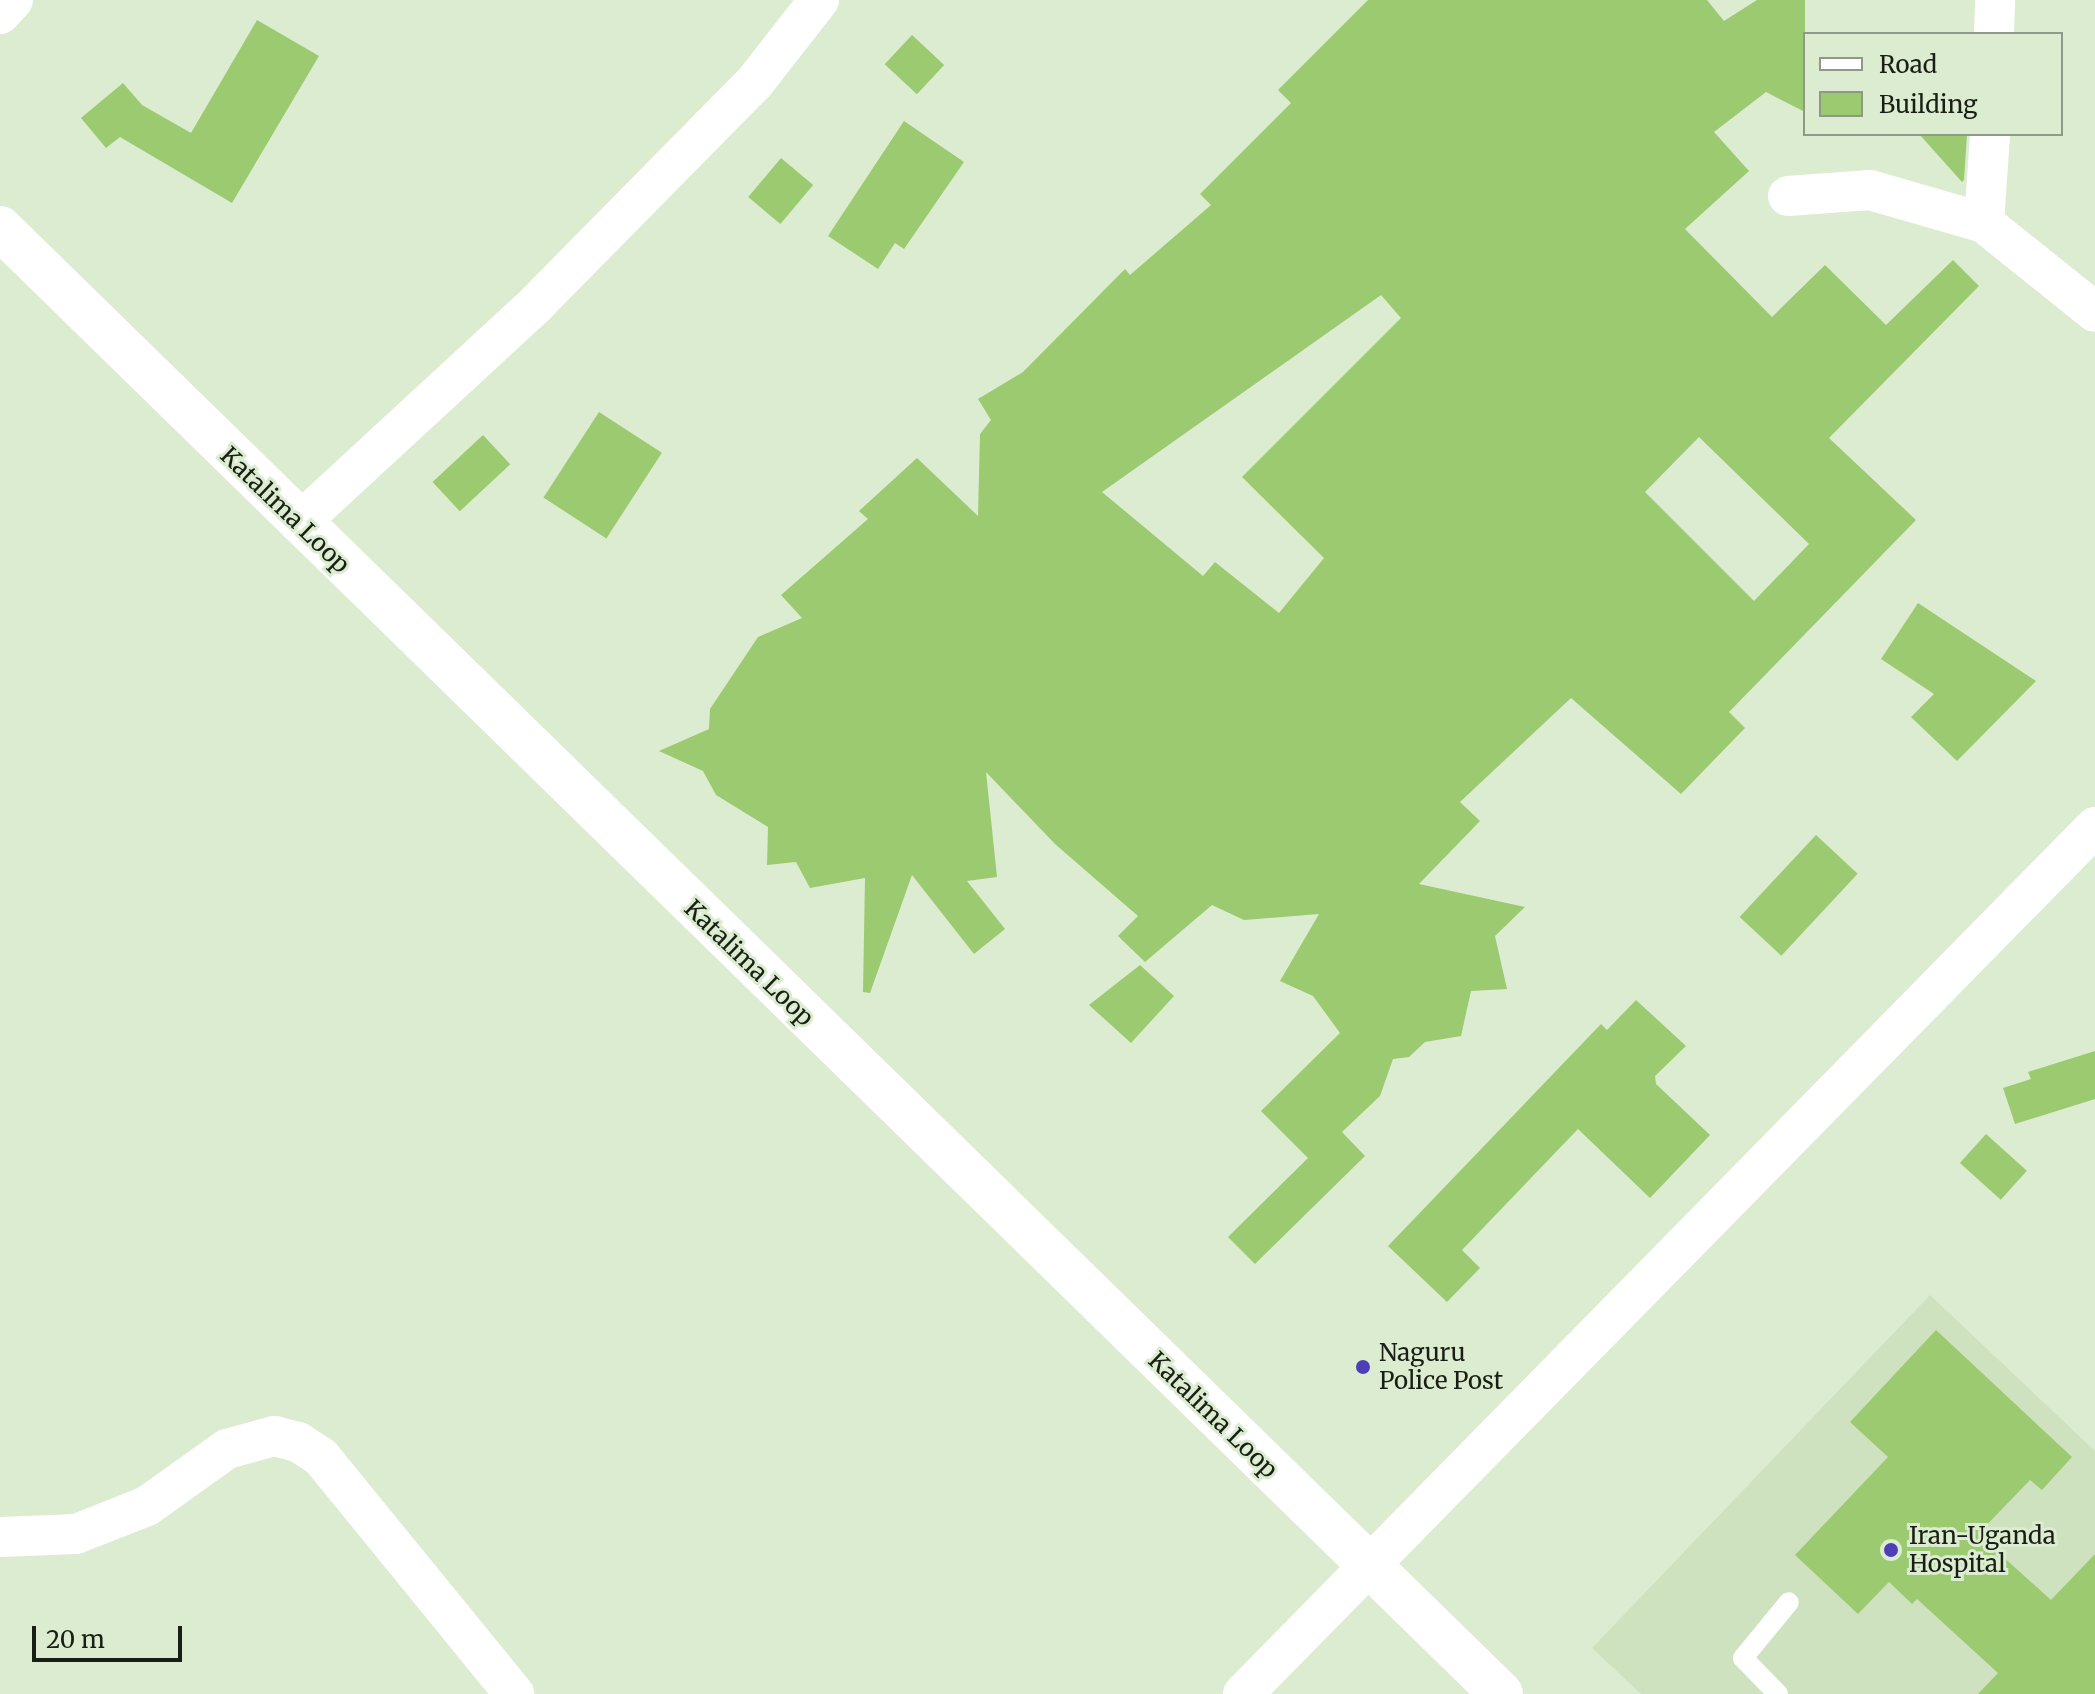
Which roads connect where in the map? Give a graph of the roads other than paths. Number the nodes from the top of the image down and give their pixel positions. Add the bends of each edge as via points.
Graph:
1 (13, 0) edge
2 (819, 0) edge
3 (1995, 0) edge
4 (0, 14) edge
5 (1994, 32) edge
6 (1990, 136) edge
7 (1788, 196) dead end
8 (1984, 223) junction
9 (0, 228) edge
10 (2095, 312) edge
11 (299, 523) junction
12 (2095, 827) edge
13 (0, 1537) edge
14 (1368, 1567) junction
15 (1789, 1602) dead end
16 (514, 1694) edge
17 (1243, 1694) edge
18 (1501, 1694) edge
19 (1778, 1694) edge

1 - 4 street
2 - 11 street via 755,82 548,292
3 - 5 street
6 - 8 street
7 - 8 street via 1870,190
8 - 10 street
9 - 11 street, Katalima Loop
11 - 14 street, Katalima Loop
12 - 14 street
13 - 16 street via 76,1534 147,1506 227,1449 274,1436 298,1442 321,1457
14 - 17 street
14 - 18 street, Katalima Loop
15 - 19 lane via 1743,1658

